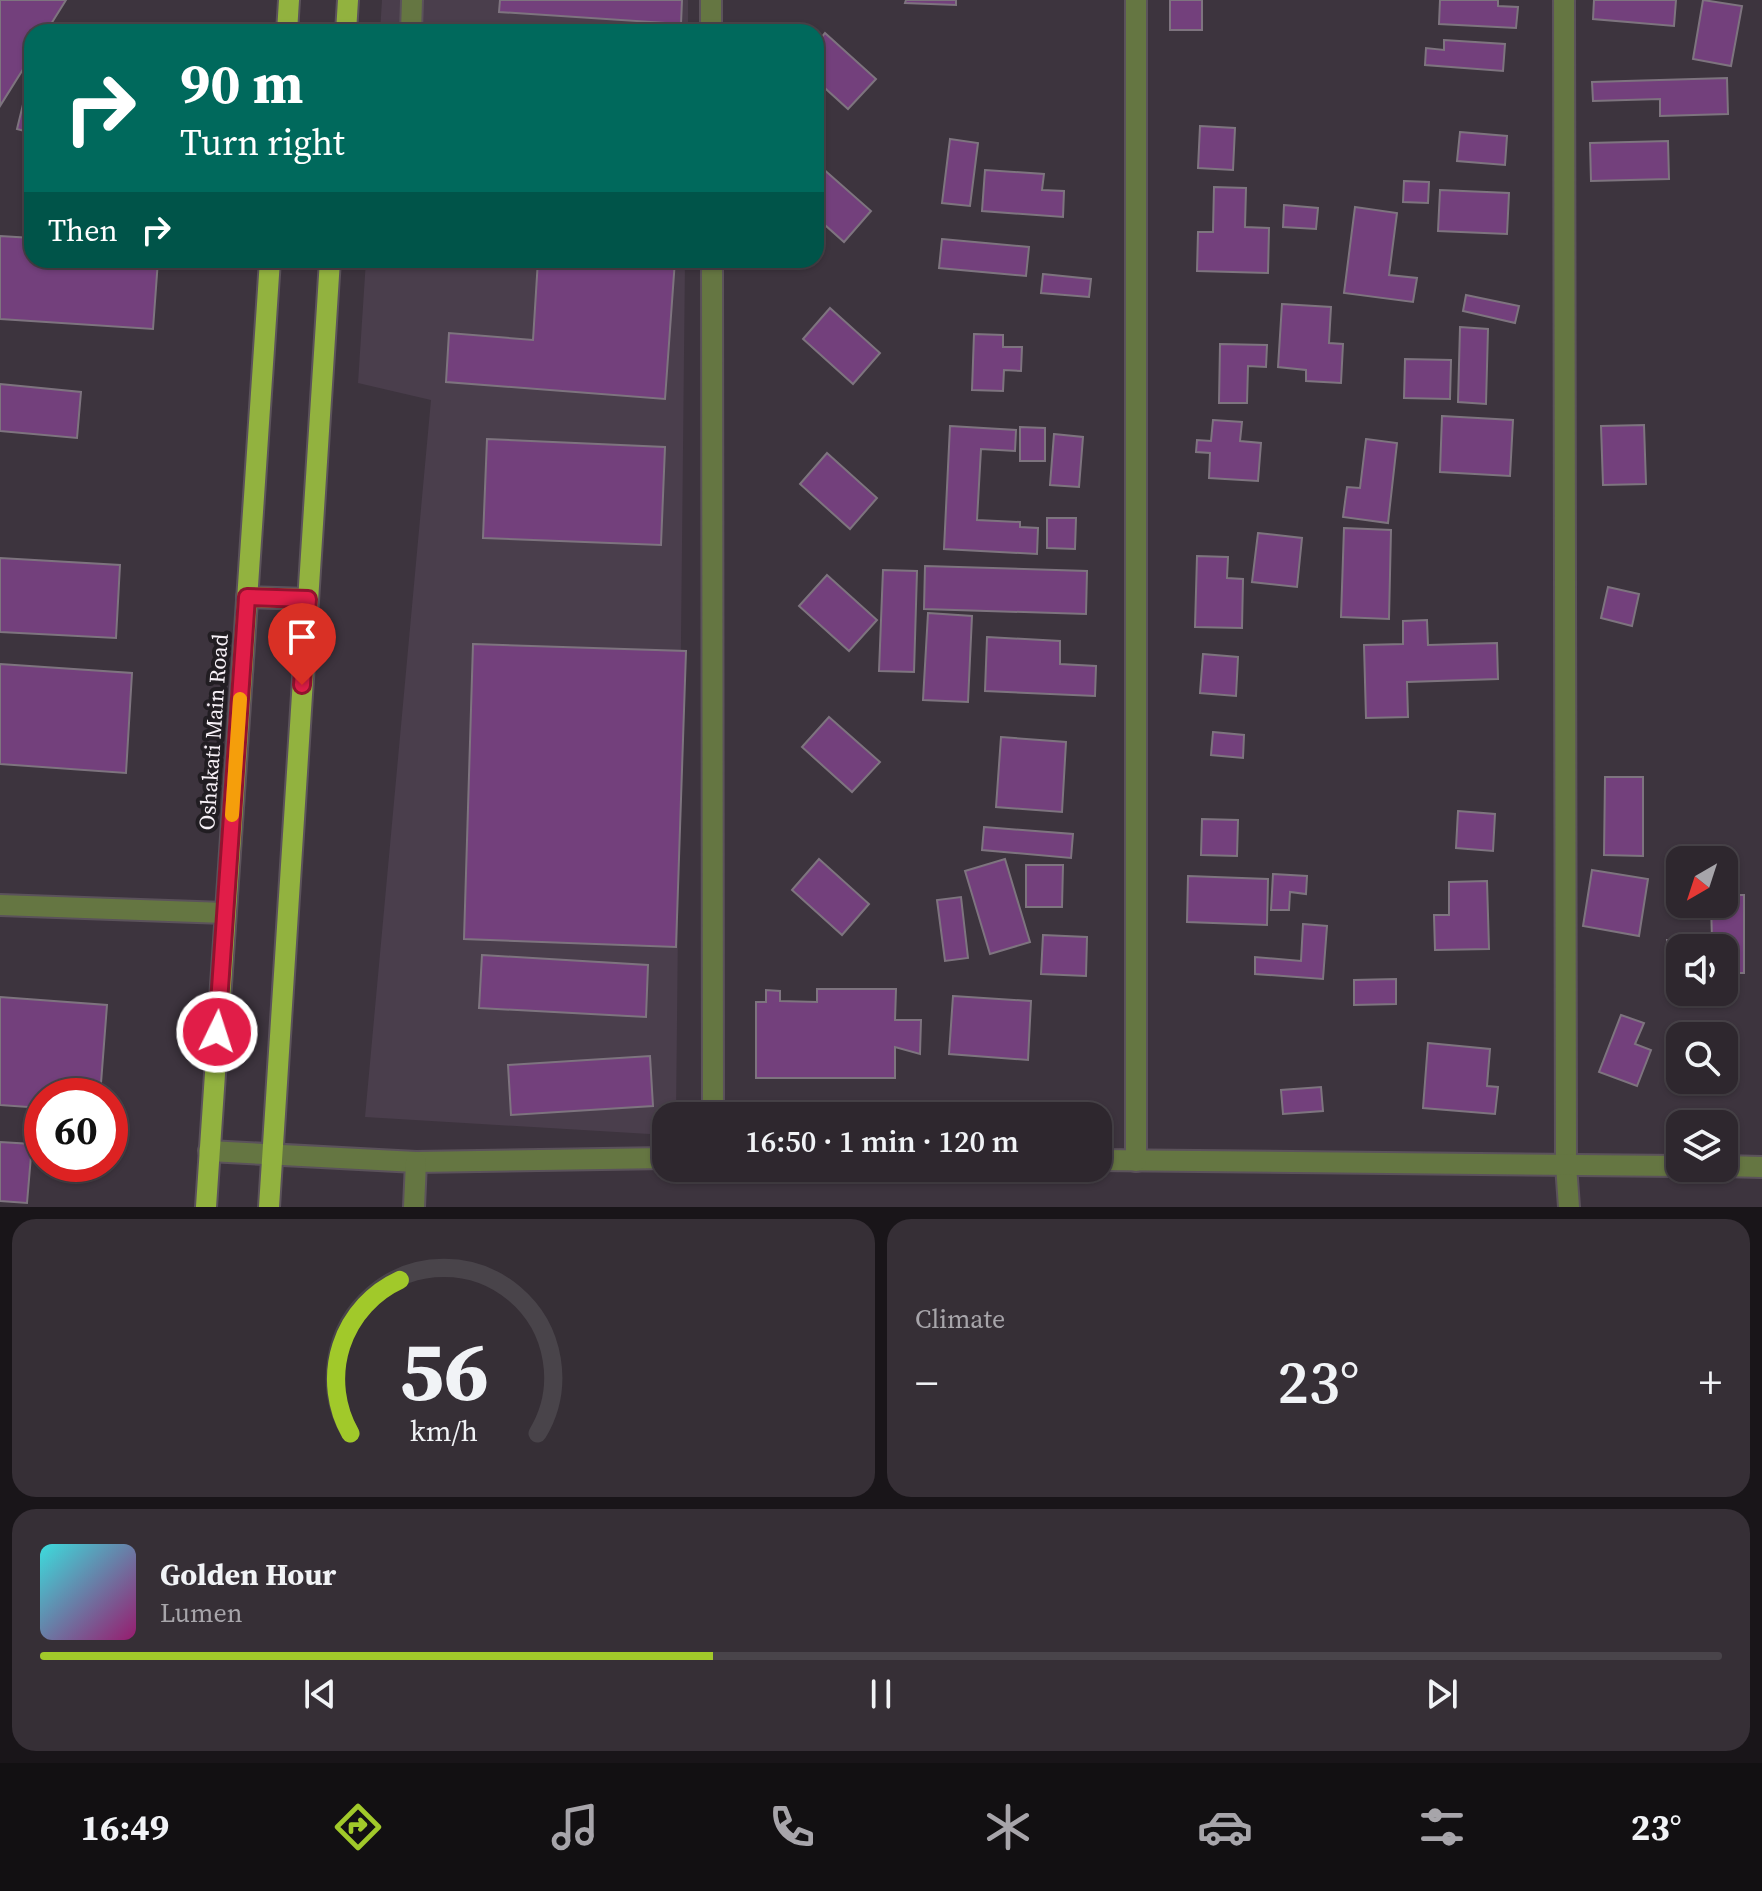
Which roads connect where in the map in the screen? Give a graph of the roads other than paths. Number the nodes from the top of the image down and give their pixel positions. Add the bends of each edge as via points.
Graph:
1 (289, 0) edge
2 (348, 0) edge
3 (412, 0) edge
4 (711, 0) edge
5 (1136, 0) edge
6 (1564, 0) edge
7 (288, 24) edge
8 (346, 24) edge
9 (411, 24) edge
10 (711, 24) edge
11 (269, 268) edge
12 (329, 268) edge
13 (712, 268) edge
14 (247, 597) junction
15 (308, 599) junction
16 (0, 905) edge
17 (225, 913) junction
18 (713, 1102) edge
19 (209, 1151) junction
20 (272, 1153) junction
21 (652, 1158) edge
22 (1112, 1160) edge
23 (1136, 1161) junction
24 (416, 1162) junction
25 (1566, 1165) junction
26 (1666, 1166) edge
27 (1738, 1166) edge
28 (1762, 1167) edge
29 (206, 1207) edge
30 (269, 1207) edge
31 (414, 1207) edge
32 (1569, 1207) edge

1 - 7 main road
2 - 8 main road
3 - 9 street
4 - 10 street
5 - 23 street
6 - 25 street
11 - 14 main road, Oshakati Main Road
12 - 15 main road
13 - 18 street
14 - 15 main road
14 - 17 main road, Oshakati Main Road
15 - 20 main road
16 - 17 street
17 - 19 main road, Oshakati Main Road
19 - 20 street
19 - 29 main road, Oshakati Main Road
20 - 24 street
20 - 30 main road
21 - 24 street
22 - 23 street
23 - 25 street
24 - 31 street
25 - 26 street
25 - 32 street
27 - 28 street

